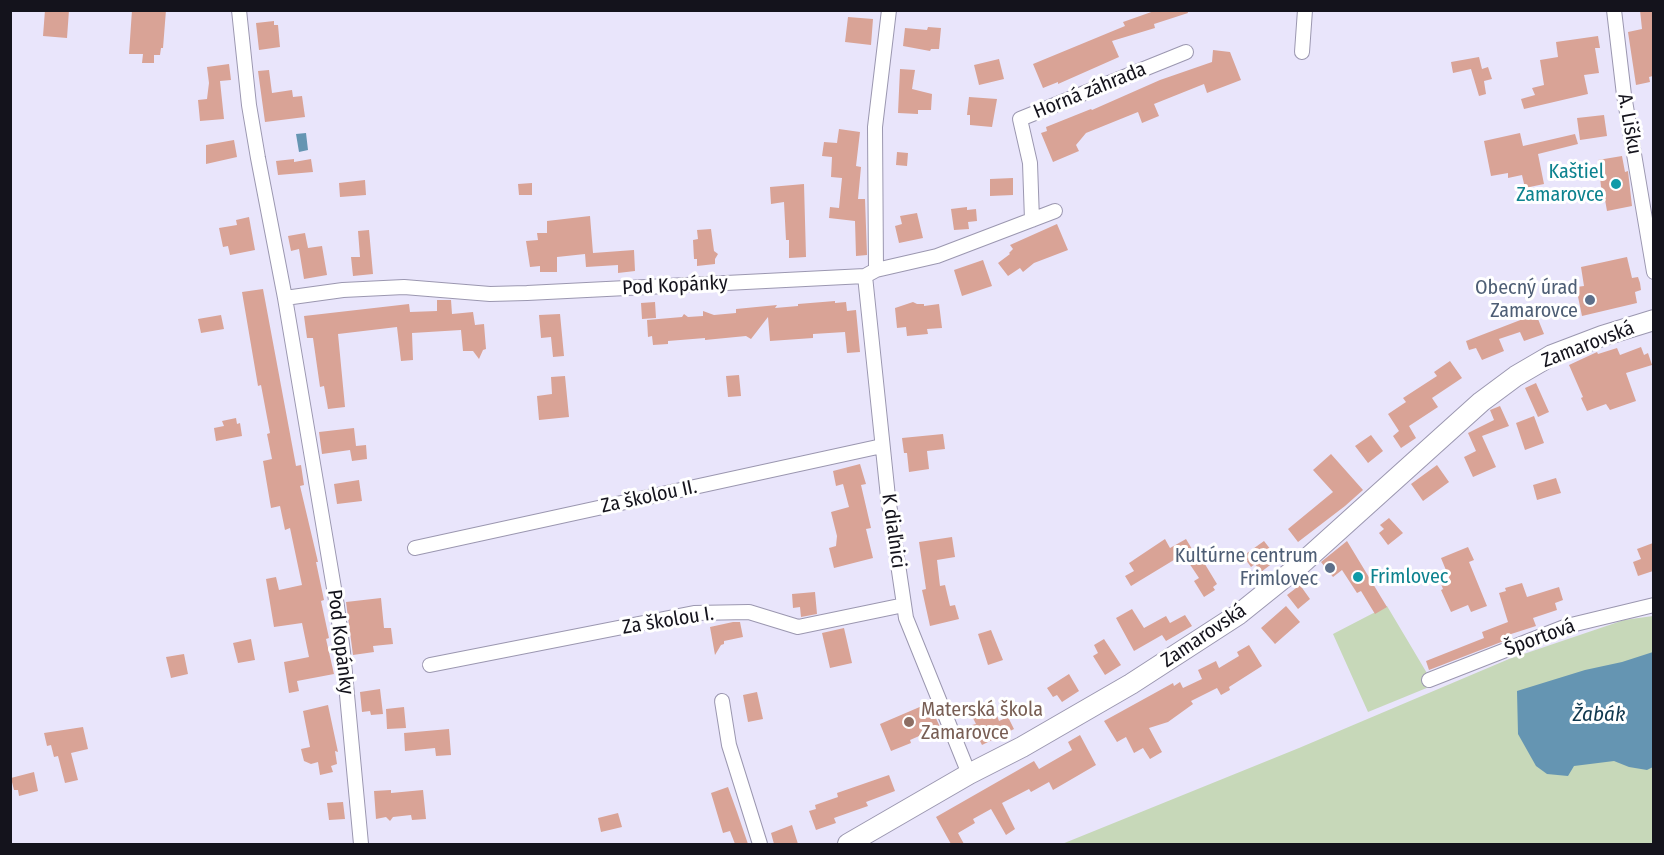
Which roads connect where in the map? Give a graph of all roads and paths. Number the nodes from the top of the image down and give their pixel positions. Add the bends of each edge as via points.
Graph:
1 (239, 10) edge
2 (889, 10) edge
3 (1305, 10) edge
4 (1614, 10) edge
5 (1186, 52) dead end
6 (1302, 52) dead end
7 (1055, 211) dead end
8 (1032, 220) junction
9 (1653, 272) edge
10 (870, 273) junction
11 (285, 298) junction
12 (1653, 320) edge
13 (882, 446) junction
14 (415, 548) dead end
15 (904, 605) junction
16 (1653, 605) edge
17 (430, 665) dead end
18 (1429, 680) dead end
19 (722, 701) dead end
20 (969, 774) junction
21 (361, 844) edge
22 (760, 844) edge
23 (848, 844) edge

1 - 11 street, Pod Kopánky via 249,105
2 - 10 street, K diaľnici via 875,127
3 - 6 street
4 - 9 street, A. Lišku
5 - 8 street, Horná záhrada via 1020,119 1030,163
7 - 8 street, Pod Kopánky
8 - 10 street, Pod Kopánky via 937,256
10 - 11 street, Pod Kopánky via 527,293 404,287
10 - 13 street, K diaľnici
11 - 21 street, Pod Kopánky via 337,606
12 - 20 main road, Zamarovská via 1552,355 1516,376 1481,402 1300,565 1239,614 1131,684
13 - 14 street, Za školou II.
13 - 15 street, K diaľnici
15 - 17 street, Za školou I. via 798,627 749,612 694,614
15 - 20 street, K diaľnici
16 - 18 street, Športová via 1567,626
19 - 22 street via 729,744
20 - 23 main road, Zamarovská

